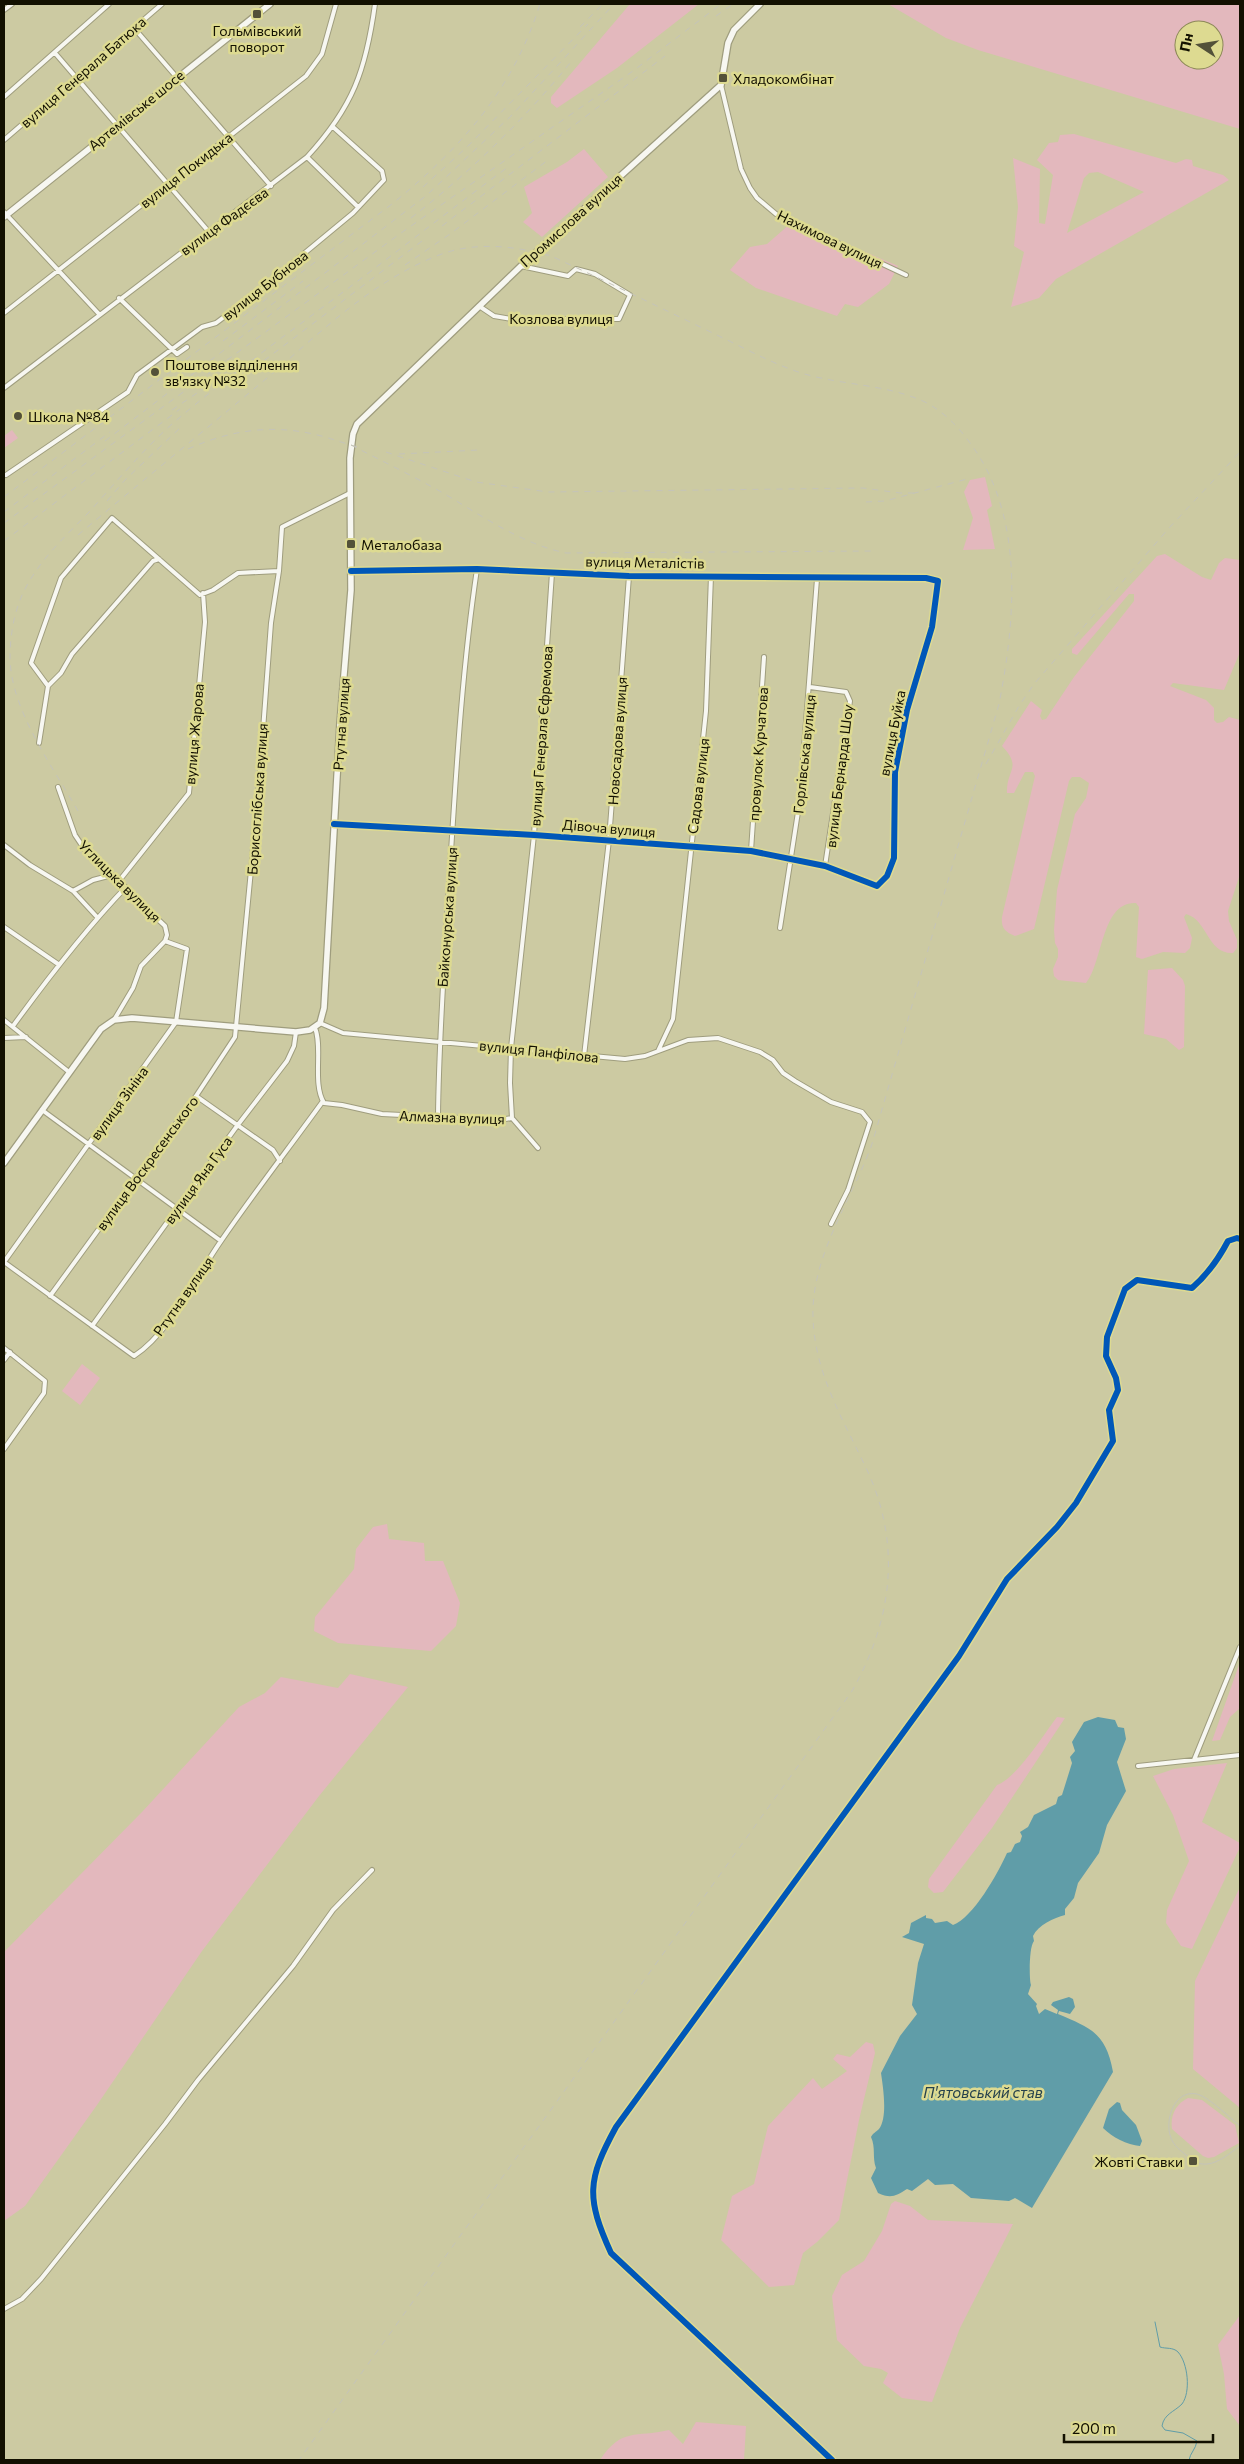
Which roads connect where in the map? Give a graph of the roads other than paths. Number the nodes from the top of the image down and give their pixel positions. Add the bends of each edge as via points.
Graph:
1 (12, 4) edge
2 (109, 4) edge
3 (162, 4) edge
4 (270, 4) edge
5 (336, 4) edge
6 (375, 4) edge
7 (760, 4) edge
8 (4, 10) edge
9 (134, 28) junction
10 (55, 53) junction
11 (76, 77) junction
12 (177, 77) junction
13 (720, 85) junction
14 (4, 97) edge
15 (118, 124) junction
16 (333, 127) junction
17 (228, 138) junction
18 (4, 140) edge
19 (307, 157) junction
20 (169, 183) junction
21 (271, 186) junction
22 (358, 208) junction
23 (5, 214) edge
24 (208, 232) junction
25 (520, 266) junction
26 (56, 270) junction
27 (906, 275) dead end
28 (119, 298) junction
29 (479, 306) junction
30 (4, 313) edge
31 (99, 314) junction
32 (188, 347) dead end
33 (172, 348) junction
34 (4, 388) edge
35 (357, 424) joint
36 (6, 475) dead end
37 (350, 492) junction
38 (159, 560) junction
39 (477, 569) junction
40 (279, 571) junction
41 (351, 571) junction
42 (552, 573) junction
43 (629, 576) junction
44 (711, 576) junction
45 (817, 579) junction
46 (938, 582) joint
47 (202, 594) junction
48 (764, 657) dead end
49 (48, 686) junction
50 (810, 687) junction
51 (40, 743) dead end
52 (58, 787) dead end
53 (334, 824) junction
54 (453, 830) junction
55 (534, 835) junction
56 (609, 840) junction
57 (4, 845) edge
58 (690, 848) junction
59 (750, 851) junction
60 (792, 859) junction
61 (825, 866) junction
62 (112, 875) junction
63 (119, 881) junction
64 (877, 886) joint
65 (126, 887) junction
66 (73, 890) junction
67 (97, 916) junction
68 (4, 927) edge
69 (780, 928) dead end
70 (165, 942) junction
71 (58, 964) junction
72 (4, 1020) edge
73 (114, 1020) junction
74 (176, 1022) junction
75 (13, 1026) junction
76 (318, 1026) junction
77 (238, 1027) junction
78 (296, 1032) junction
79 (26, 1037) junction
80 (4, 1038) edge
81 (439, 1041) junction
82 (511, 1048) junction
83 (658, 1051) junction
84 (584, 1056) junction
85 (69, 1072) junction
86 (196, 1096) junction
87 (323, 1102) junction
88 (42, 1110) junction
89 (438, 1116) junction
90 (512, 1118) junction
91 (237, 1126) junction
92 (90, 1143) junction
93 (538, 1148) dead end
94 (280, 1161) junction
95 (4, 1163) edge
96 (136, 1177) junction
97 (178, 1208) junction
98 (831, 1224) dead end
99 (1240, 1239) edge
100 (221, 1240) junction
101 (4, 1262) edge
102 (50, 1296) junction
103 (92, 1326) junction
104 (4, 1348) edge
105 (10, 1352) junction
106 (4, 1360) edge
107 (4, 1448) edge
108 (1240, 1647) edge
109 (1240, 1755) edge
110 (1194, 1760) junction
111 (1138, 1766) dead end
112 (372, 1870) dead end
113 (4, 2309) edge
114 (832, 2460) edge

1 - 8 street
2 - 10 street
3 - 9 street, вулиця Генерала Батюка
4 - 12 main road, Артемівське шосе
5 - 17 street, вулиця Покидька via 322,54 315,67
6 - 16 street, вулиця Фадєєва via 360,78
7 - 13 main road via 734,30 728,43
9 - 11 street, вулиця Генерала Батюка
9 - 12 street
10 - 11 street
10 - 14 street
11 - 15 street
11 - 18 street, вулиця Генерала Батюка
12 - 15 main road, Артемівське шосе
12 - 17 street
13 - 25 main road, Промислова вулиця
13 - 27 street, Нахимова вулиця via 741,169 757,198 776,214
15 - 20 street
15 - 23 main road, Артемівське шосе
16 - 19 street, вулиця Фадєєва
16 - 22 street, вулиця Бубнова via 382,171 384,180
17 - 20 street, вулиця Покидька
17 - 21 street
19 - 21 street, вулиця Фадєєва
19 - 22 street
20 - 24 street
20 - 26 street, вулиця Покидька
21 - 24 street, вулиця Фадєєва
22 - 33 street, вулиця Бубнова via 260,290 216,323 202,327
23 - 26 street
24 - 28 street, вулиця Фадєєва
25 - 29 main road, Промислова вулиця
25 - 29 street, Козлова вулиця via 568,276 576,269 595,274 630,295 619,319 511,319 494,316
26 - 30 street, вулиця Покидька
26 - 31 street
28 - 31 street, вулиця Фадєєва
28 - 33 street
29 - 35 main road, Промислова вулиця
31 - 34 street, вулиця Фадєєва
32 - 33 street via 177,354
33 - 36 street, вулиця Бубнова via 137,375 128,392
35 - 37 main road, Ртутна вулиця via 351,445
37 - 40 street, Борисоглібська вулиця via 282,528
37 - 41 main road, Ртутна вулиця
38 - 47 street
38 - 49 street via 153,561
38 - 49 street via 112,518 61,578 31,663
39 - 41 street, вулиця Металістів
39 - 42 street, вулиця Металістів
39 - 54 street, Байконурська вулиця via 467,635
40 - 47 street via 238,573
40 - 77 street, Борисоглібська вулиця via 270,632
41 - 53 main road, Ртутна вулиця
42 - 43 street, вулиця Металістів
42 - 55 street, вулиця Генерала Єфремова
43 - 44 street, вулиця Металістів
43 - 56 street, Новосадова вулиця
44 - 45 street, вулиця Металістів
44 - 58 street, Садова вулиця via 706,711
45 - 46 street, вулиця Металістів via 926,578
45 - 50 street, Горлівська вулиця
46 - 64 street, вулиця Буйка via 932,627 907,710 895,772 894,858 887,876
47 - 63 street, вулиця Жарова via 205,622 189,793
48 - 59 street, провулок Курчатова
49 - 51 street
50 - 60 street, Горлівська вулиця
50 - 61 street, вулиця Бернарда Шоу via 846,692 850,701
52 - 62 street, Углицька вулиця via 75,835 85,850
53 - 54 street, Дівоча вулиця
53 - 76 main road, Ртутна вулиця via 324,1008
54 - 55 street, Дівоча вулиця
54 - 81 street, Байконурська вулиця
55 - 56 street, Дівоча вулиця
55 - 82 street, вулиця Генерала Єфремова
56 - 58 street, Дівоча вулиця
56 - 84 street, Новосадова вулиця
57 - 66 street via 30,865
58 - 59 street, Дівоча вулиця
58 - 83 street, Садова вулиця via 673,1019
59 - 60 street, Дівоча вулиця
60 - 61 street, Дівоча вулиця
60 - 69 street, Горлівська вулиця
61 - 64 street, Дівоча вулиця
62 - 63 street, Углицька вулиця
62 - 66 street via 92,880
63 - 65 street, Углицька вулиця
65 - 67 street
65 - 70 street, Углицька вулиця via 165,926
66 - 67 street
67 - 71 street
68 - 71 street
70 - 73 street, Углицька вулиця via 141,966 133,988
70 - 74 street, вулиця Зініна via 187,950
71 - 75 street
72 - 75 street
73 - 74 main road via 132,1018
73 - 85 main road via 101,1029
74 - 77 main road
74 - 92 street, вулиця Зініна
75 - 79 street
76 - 78 main road
76 - 81 street, вулиця Панфілова via 343,1033
76 - 87 street, Ртутна вулиця via 317,1062
77 - 78 main road
77 - 86 street, вулиця Воскресенського via 235,1038
78 - 91 street, вулиця Яна Гуса via 287,1061
79 - 80 street
79 - 85 street
81 - 82 street, вулиця Панфілова
81 - 89 street, Байконурська вулиця
82 - 84 street, вулиця Панфілова
82 - 90 street, Алмазна вулиця
83 - 84 street, вулиця Панфілова via 625,1059
83 - 98 street, вулиця Панфілова via 688,1040 718,1038 760,1052 773,1060 783,1073 830,1102 862,1112 870,1122 848,1190
85 - 88 main road
86 - 91 street
86 - 96 street, вулиця Воскресенського
87 - 89 street, Алмазна вулиця via 382,1114
87 - 94 street, Ртутна вулиця
88 - 92 street
88 - 95 main road
89 - 90 street, Алмазна вулиця
90 - 93 street
91 - 94 street via 272,1150
91 - 97 street, вулиця Яна Гуса
92 - 96 street
92 - 101 street, вулиця Зініна
94 - 100 street, Ртутна вулиця
96 - 97 street
96 - 102 street, вулиця Воскресенського
97 - 100 street
97 - 103 street, вулиця Яна Гуса
99 - 114 street via 1228,1241 1206,1276 1192,1288 1137,1280 1125,1289 1107,1337 1106,1356 1118,1390 1109,1410 1113,1441 1076,1503 1007,1578 958,1656 616,2127 601,2155 593,2182 596,2218 611,2253
100 - 103 street, Ртутна вулиця via 173,1314 145,1349 134,1356
101 - 102 street, Ртутна вулиця
102 - 103 street, Ртутна вулиця
104 - 105 street
105 - 106 street
105 - 107 street via 46,1380 44,1393
108 - 110 street
109 - 110 street
110 - 111 street
112 - 113 street via 333,1910 293,1966 198,2080 41,2279 22,2299

